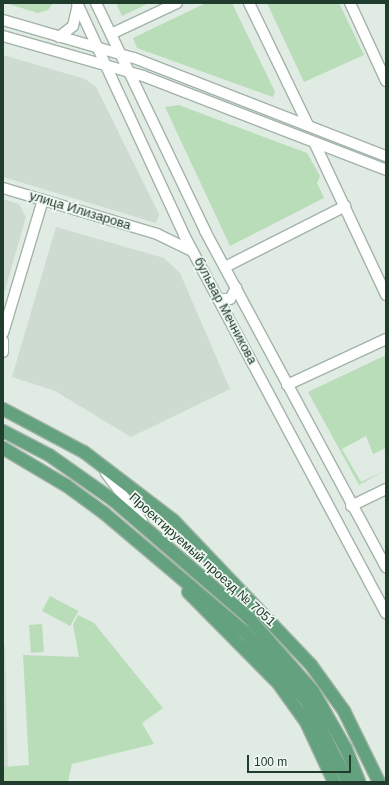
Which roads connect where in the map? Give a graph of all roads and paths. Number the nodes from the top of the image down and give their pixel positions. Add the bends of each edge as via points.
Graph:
1 (96, 3) edge
2 (177, 3) edge
3 (249, 3) edge
4 (350, 3) edge
5 (78, 4) edge
6 (3, 20) edge
7 (111, 34) junction
8 (3, 36) edge
9 (59, 37) junction
10 (95, 48) junction
11 (120, 54) junction
12 (105, 66) junction
13 (130, 73) junction
14 (386, 81) edge
15 (293, 98) junction
16 (278, 112) junction
17 (308, 125) junction
18 (315, 144) junction
19 (343, 154) junction
20 (386, 156) edge
21 (327, 169) junction
22 (386, 170) edge
23 (3, 188) edge
24 (43, 200) junction
25 (345, 206) junction
26 (177, 220) junction
27 (157, 234) junction
28 (193, 252) junction
29 (224, 267) junction
30 (236, 288) junction
31 (386, 295) edge
32 (218, 298) junction
33 (3, 333) edge
34 (386, 339) edge
35 (3, 341) edge
36 (3, 352) edge
37 (287, 385) junction
38 (3, 409) edge
39 (3, 431) edge
40 (3, 448) edge
41 (84, 452) junction
42 (386, 489) edge
43 (351, 506) junction
44 (145, 526) junction
45 (158, 558) junction
46 (386, 567) edge
47 (386, 613) edge
48 (341, 751) junction
49 (334, 782) edge
50 (348, 782) edge
51 (359, 782) edge
52 (379, 782) edge

1 - 7 street, бульвар Мечникова
2 - 7 street
3 - 15 street
4 - 14 street
5 - 9 street via 72,26
5 - 10 street, бульвар Мечникова
6 - 9 street
7 - 11 street, бульвар Мечникова
8 - 12 street
9 - 10 street
10 - 11 street
10 - 12 street, бульвар Мечникова
11 - 13 street, бульвар Мечникова
11 - 16 street
12 - 13 street
12 - 26 street, бульвар Мечникова
13 - 18 street via 213,101
13 - 29 street, бульвар Мечникова
15 - 16 street via 287,108
15 - 17 street
16 - 17 street
17 - 20 street
18 - 19 street
18 - 21 street
19 - 21 street
19 - 22 street
21 - 25 street
23 - 24 street, улица Илизарова
24 - 27 street, улица Илизарова
24 - 33 street
25 - 29 street
25 - 31 street
26 - 27 street via 172,231
26 - 28 street, бульвар Мечникова
27 - 28 street, улица Илизарова
28 - 32 street, бульвар Мечникова
29 - 30 street, бульвар Мечникова
30 - 32 street via 230,299
30 - 37 street, бульвар Мечникова
32 - 47 street, бульвар Мечникова
34 - 37 street
35 - 36 street
37 - 43 street, бульвар Мечникова
38 - 41 main road
39 - 44 main road, Проектируемый проезд № 7051 via 68,468
40 - 45 main road, Проектируемый проезд № 7051 via 67,486
41 - 44 street via 115,483
41 - 52 main road via 173,520 311,665 344,711
42 - 43 street
43 - 46 street, бульвар Мечникова
44 - 48 main road, Проектируемый проезд № 7051 via 270,639 313,691
45 - 48 main road, Проектируемый проезд № 7051 via 267,654 306,700
45 - 49 main road via 278,683 306,722
48 - 50 main road
48 - 51 main road

